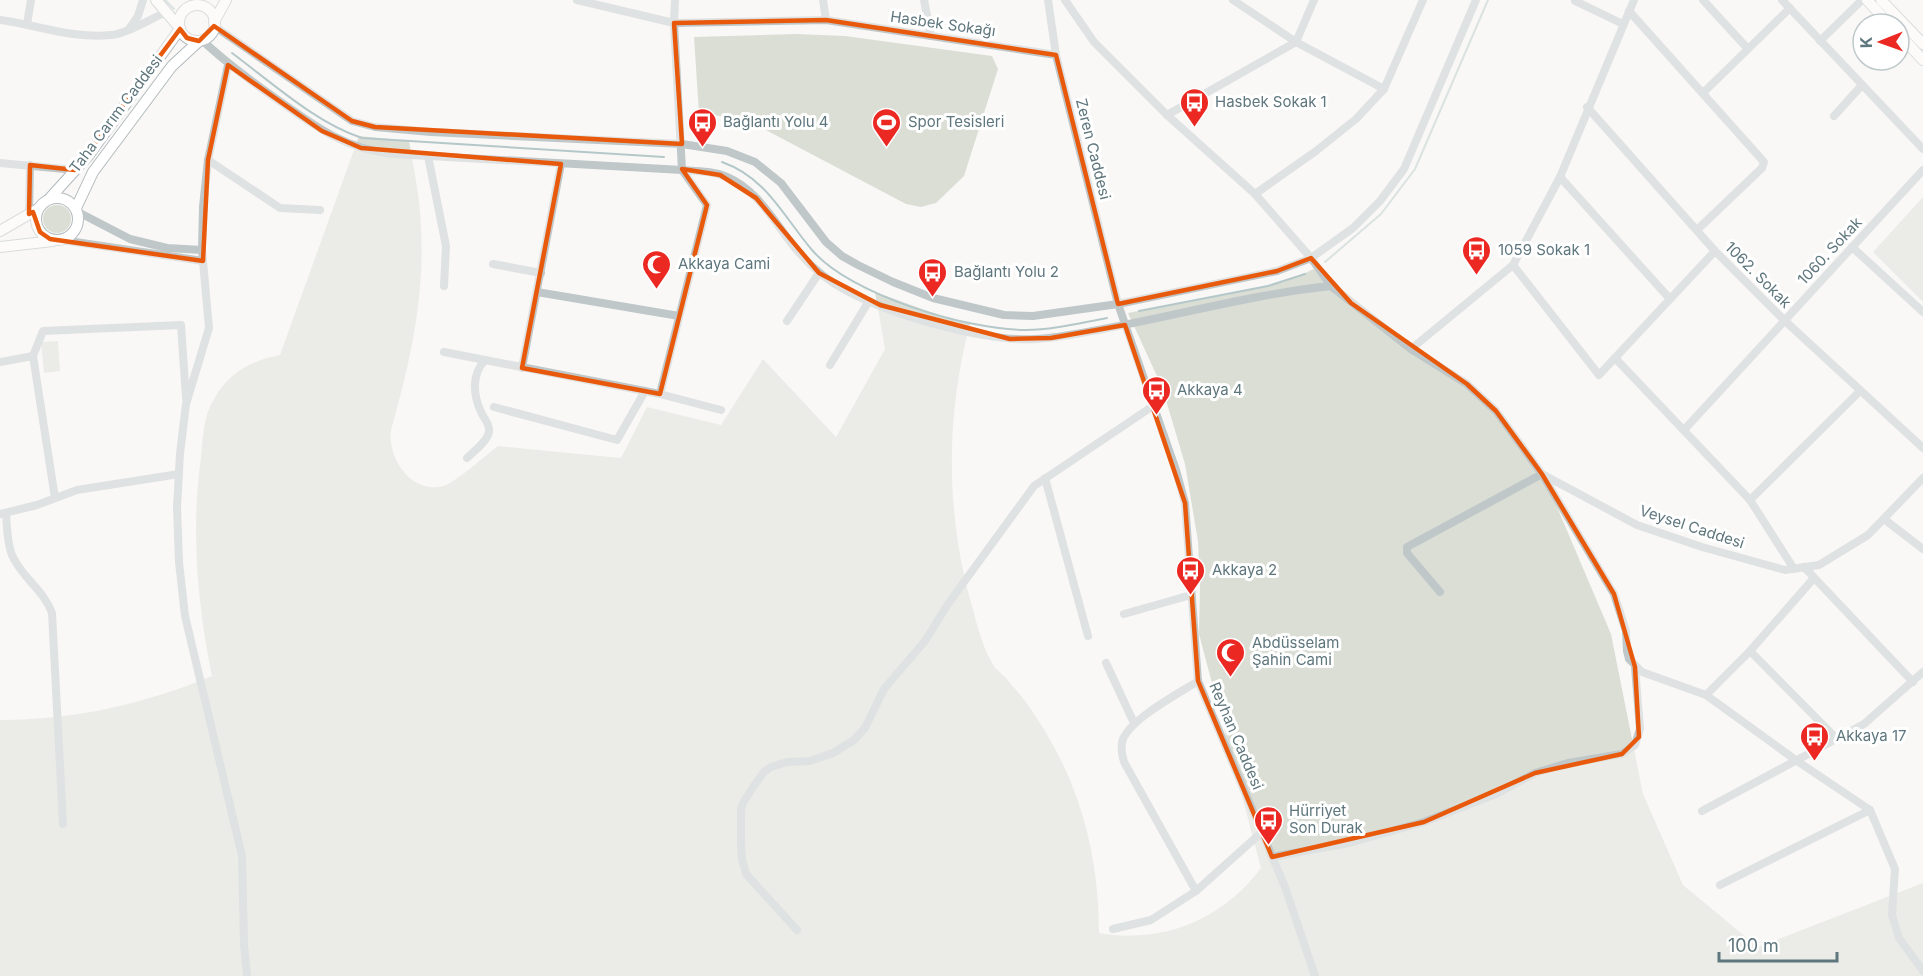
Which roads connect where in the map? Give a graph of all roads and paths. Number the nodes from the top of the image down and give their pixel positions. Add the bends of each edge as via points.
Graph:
1 (31, 0) edge
2 (143, 0) edge
3 (156, 0) edge
4 (226, 0) edge
5 (577, 0) edge
6 (675, 0) edge
7 (823, 0) edge
8 (924, 0) edge
9 (1048, 0) edge
10 (1065, 0) edge
11 (1233, 0) edge
12 (1314, 0) edge
13 (1423, 0) edge
14 (1476, 0) edge
15 (1634, 0) edge
16 (1703, 0) edge
17 (1782, 0) edge
18 (1862, 0) edge
19 (1867, 0) edge
20 (1881, 0) edge
21 (1575, 1) edge
22 (190, 3) edge
23 (1790, 8) junction
24 (1629, 11) junction
25 (166, 12) junction
26 (1878, 12) edge
27 (0, 20) edge
28 (826, 20) junction
29 (674, 23) junction
30 (27, 24) junction
31 (214, 24) junction
32 (1623, 24) junction
33 (180, 28) junction
34 (129, 29) junction
35 (931, 36) junction
36 (1820, 40) junction
37 (201, 41) junction
38 (1296, 42) junction
39 (1923, 44) edge
40 (1911, 47) edge
41 (1748, 49) junction
42 (1056, 55) junction
43 (1923, 60) edge
44 (228, 65) junction
45 (1862, 85) junction
46 (1384, 89) junction
47 (1703, 93) junction
48 (1587, 107) junction
49 (1167, 115) junction
50 (1834, 116) dead end
51 (681, 144) junction
52 (1923, 149) edge
53 (428, 156) junction
54 (208, 160) junction
55 (0, 163) edge
56 (30, 165) junction
57 (561, 165) junction
58 (75, 170) junction
59 (682, 170) junction
60 (1923, 170) edge
61 (1560, 177) junction
62 (1255, 194) junction
63 (50, 198) junction
64 (77, 210) junction
65 (320, 210) dead end
66 (33, 212) junction
67 (1697, 230) junction
68 (0, 231) edge
69 (59, 240) junction
70 (0, 247) edge
71 (1852, 247) junction
72 (202, 250) junction
73 (1715, 251) junction
74 (1311, 258) junction
75 (203, 261) junction
76 (493, 264) dead end
77 (1513, 265) junction
78 (541, 273) junction
79 (819, 273) junction
80 (444, 286) dead end
81 (1331, 286) junction
82 (537, 292) junction
83 (1670, 300) junction
84 (869, 301) junction
85 (1118, 304) junction
86 (1923, 312) edge
87 (679, 316) junction
88 (1784, 320) junction
89 (787, 321) dead end
90 (1125, 325) junction
91 (1411, 349) junction
92 (444, 352) dead end
93 (33, 356) junction
94 (1615, 358) junction
95 (485, 360) junction
96 (0, 362) edge
97 (830, 365) dead end
98 (522, 368) junction
99 (645, 391) junction
100 (1860, 391) junction
101 (660, 394) junction
102 (186, 404) junction
103 (1153, 406) junction
104 (494, 407) dead end
105 (721, 410) dead end
106 (1684, 430) junction
107 (1923, 448) edge
108 (468, 458) dead end
109 (179, 474) junction
110 (1542, 474) junction
111 (1045, 478) junction
112 (1923, 478) edge
113 (55, 498) junction
114 (1750, 500) junction
115 (3, 514) edge
116 (1884, 519) junction
117 (1923, 549) edge
118 (1804, 567) junction
119 (1794, 569) junction
120 (1814, 578) junction
121 (1440, 592) dead end
122 (1191, 595) junction
123 (1124, 614) dead end
124 (1088, 636) dead end
125 (1750, 651) junction
126 (1106, 663) dead end
127 (1635, 667) junction
128 (1923, 672) edge
129 (1198, 681) junction
130 (1912, 682) junction
131 (1706, 695) junction
132 (1134, 723) junction
133 (1837, 739) junction
134 (1797, 761) junction
135 (1870, 810) junction
136 (1702, 811) dead end
137 (63, 824) dead end
138 (1262, 832) junction
139 (1272, 857) junction
140 (1720, 885) dead end
141 (1196, 891) junction
142 (1113, 929) dead end
143 (797, 930) dead end
144 (1923, 971) edge
145 (247, 976) edge
146 (1315, 976) edge

1 - 30 street
2 - 34 street
3 - 25 main road
4 - 31 main road
5 - 29 street, Hasbek Sokağı
6 - 29 street
7 - 28 street
8 - 35 street
9 - 42 street, Zeren Caddesi
10 - 49 street, Veysel Caddesi via 1094,42
11 - 38 street
12 - 38 street
13 - 46 street
14 - 74 street via 1404,169 1353,228
15 - 24 street
16 - 41 street
17 - 23 street
18 - 36 street
19 - 26 main road
20 - 39 main road
21 - 32 street
22 - 31 main road via 204,7 213,16
22 - 33 main road via 181,15
23 - 36 street
23 - 41 street
24 - 32 street
24 - 47 street
25 - 33 main road
25 - 34 street
27 - 30 street
28 - 29 street, Hasbek Sokağı
28 - 35 street, Hasbek Sokağı
29 - 51 street
30 - 34 street via 67,34 111,36
31 - 37 main road via 211,35
31 - 51 street via 352,121 375,127
32 - 48 street
33 - 37 main road via 187,38
33 - 58 main road, Taha Carım Caddesi
35 - 42 street, Hasbek Sokağı
36 - 45 street
37 - 44 street
37 - 64 main road, Taha Carım Caddesi via 172,66 93,172
38 - 46 street
38 - 49 street
40 - 43 main road
41 - 47 street
42 - 85 street, Zeren Caddesi
44 - 53 street via 338,140 372,151
44 - 54 street
45 - 50 street
45 - 52 street
46 - 62 street via 1356,119
47 - 67 street via 1764,164
48 - 61 street
48 - 67 street, 1062. Sokak
49 - 62 street, Veysel Caddesi
51 - 59 street
51 - 85 street via 727,151 755,162 781,183 826,242 842,256 933,298 1005,315 1033,316
53 - 57 street
53 - 80 street via 446,246
54 - 65 street via 280,208
54 - 72 street
55 - 56 street
56 - 58 street
56 - 66 street
57 - 59 street
57 - 78 street
58 - 63 main road, Taha Carım Caddesi
59 - 79 street via 720,175 741,186 756,198
59 - 87 street via 707,205
60 - 71 street, 1060. Sokak
61 - 77 street
61 - 83 street
62 - 74 street, Veysel Caddesi
63 - 64 main road via 69,200
63 - 66 main road
64 - 69 main road via 79,221 75,231
64 - 72 street via 130,239 167,248
66 - 68 main road
66 - 69 main road via 37,227 45,236
67 - 73 street, 1062. Sokak
69 - 70 main road
69 - 75 street
71 - 86 street
71 - 88 street, 1060. Sokak
72 - 75 street
73 - 83 street
73 - 88 street, 1062. Sokak
74 - 81 street, Veysel Caddesi
74 - 85 street via 1277,271
75 - 102 street via 208,328
76 - 78 street
77 - 91 street
77 - 94 street via 1599,375
78 - 82 street
79 - 84 street
79 - 89 street
81 - 90 street via 1264,295
81 - 91 street, Veysel Caddesi
82 - 87 street
82 - 98 street
83 - 94 street
84 - 90 street via 938,324 1010,339 1052,338
84 - 97 street
85 - 90 street, Zeren Caddesi
87 - 101 street
88 - 100 street, 1062. Sokak
88 - 106 street, 1060. Sokak
90 - 103 street, Reyhan Caddesi
91 - 110 street, Veysel Caddesi via 1467,384 1496,411
92 - 95 street
93 - 96 street
93 - 102 street via 43,332 181,325
93 - 113 street
94 - 106 street
95 - 98 street
95 - 108 street via 474,384 489,431
98 - 99 street
99 - 101 street
99 - 104 street via 617,440
100 - 107 street, 1062. Sokak
100 - 114 street
101 - 105 street
102 - 109 street
103 - 111 street
103 - 122 street, Reyhan Caddesi via 1185,503
106 - 114 street
109 - 113 street via 77,490
109 - 145 street via 179,562 185,615 242,856
110 - 119 street, Veysel Caddesi via 1637,525 1754,562
110 - 121 street via 1407,547 1407,554
110 - 127 street via 1614,594 1626,631 1627,651
111 - 124 street
111 - 143 street via 1034,486 924,641 884,689 865,728 854,740 810,761 778,763 764,772 743,802 741,843 746,874
112 - 116 street, Veysel Caddesi
113 - 115 street
114 - 119 street
115 - 137 street via 11,554 49,603 52,613
116 - 117 street
116 - 118 street, Veysel Caddesi via 1868,535 1818,565
118 - 119 street, Veysel Caddesi
118 - 120 street
120 - 125 street
120 - 130 street
122 - 123 street
122 - 129 street, Reyhan Caddesi
125 - 131 street
125 - 133 street
126 - 132 street
127 - 131 street
127 - 139 street via 1640,729 1629,750 1535,773 1496,794 1424,822 1349,843
128 - 130 street
129 - 132 street
129 - 138 street, Reyhan Caddesi
130 - 133 street via 1864,724
131 - 134 street
132 - 141 street via 1121,746 1124,762
133 - 134 street
134 - 135 street
134 - 136 street
135 - 140 street
135 - 144 street via 1895,869 1892,915 1899,938
138 - 139 street, Reyhan Caddesi
138 - 141 street
139 - 146 street, Reyhan Caddesi
141 - 142 street via 1151,920

